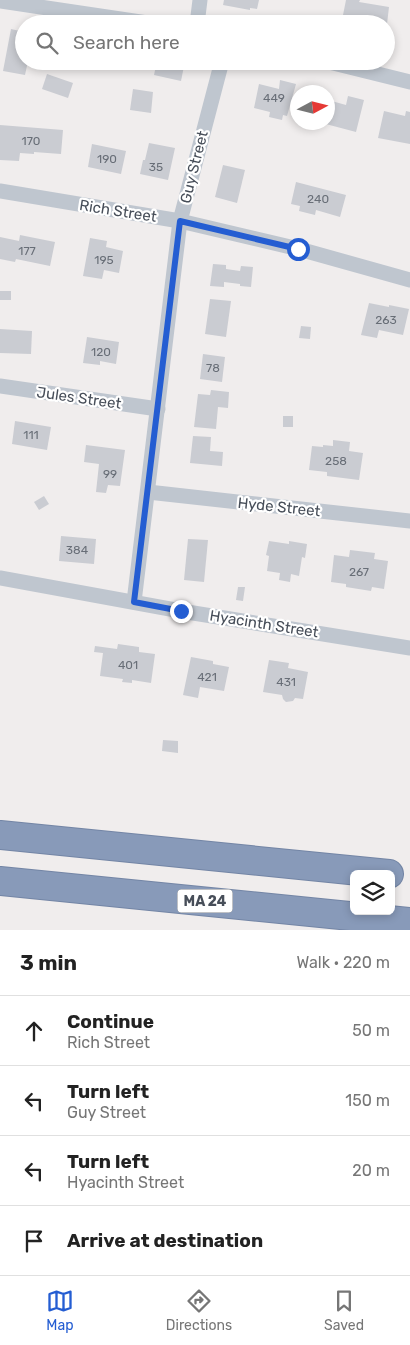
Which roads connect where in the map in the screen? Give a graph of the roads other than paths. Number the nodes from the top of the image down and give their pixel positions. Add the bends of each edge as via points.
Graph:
1 (200, 0) edge
2 (0, 1) edge
3 (94, 15) edge
4 (198, 15) edge
5 (220, 70) edge
6 (361, 70) edge
7 (410, 82) edge
8 (0, 191) edge
9 (180, 221) junction
10 (410, 280) edge
11 (0, 386) edge
12 (158, 409) junction
13 (148, 492) junction
14 (410, 521) edge
15 (0, 578) edge
16 (134, 602) junction
17 (410, 648) edge
18 (0, 834) edge
19 (351, 870) edge
20 (395, 874) edge
21 (410, 876) edge
22 (0, 881) edge
23 (410, 922) edge

1 - 4 street
2 - 3 street
5 - 9 street, Guy Street
6 - 7 street
8 - 9 street, Rich Street
9 - 10 street, Rich Street
9 - 12 street, Guy Street
11 - 12 street, Jules Street
12 - 13 street, Guy Street
13 - 14 street, Hyde Street
13 - 16 street, Guy Street
15 - 16 street, Hyacinth Street
16 - 17 street, Hyacinth Street
18 - 19 highway
20 - 21 highway
22 - 23 highway, MA 24

